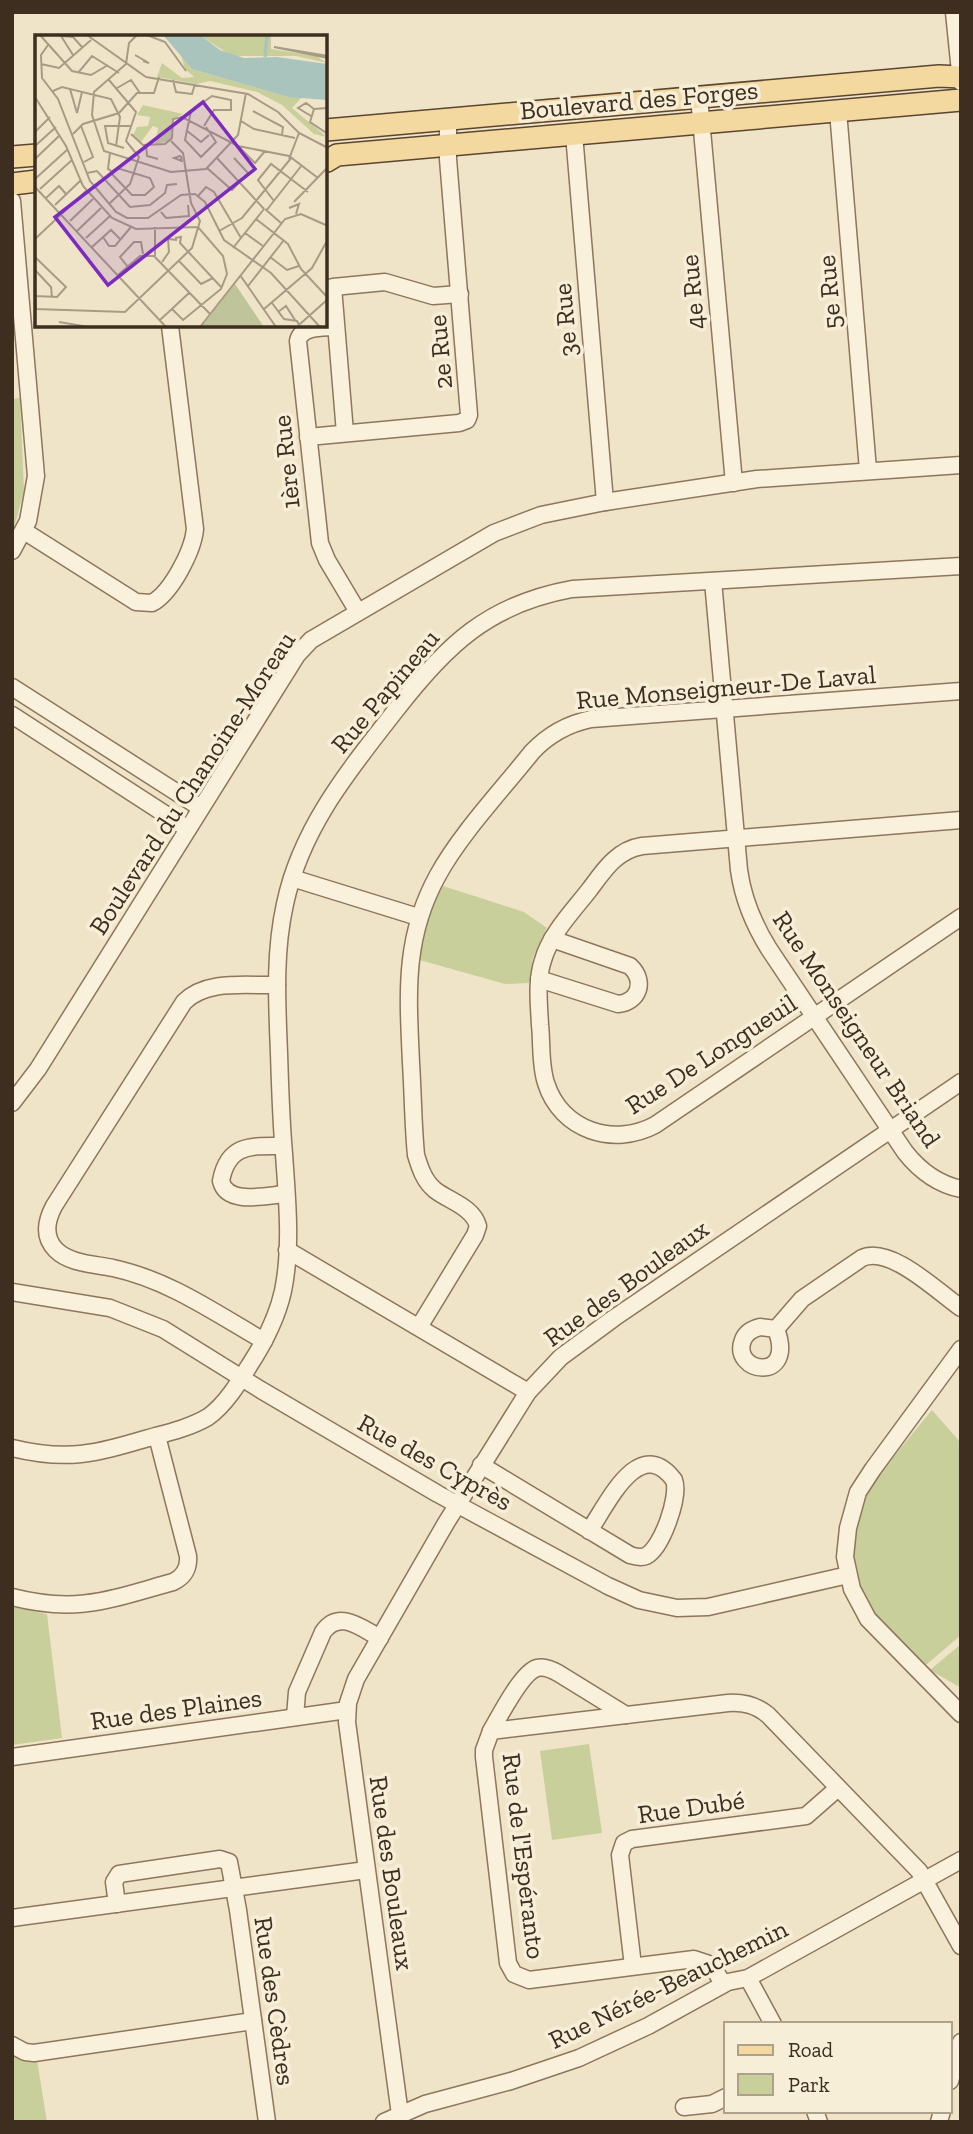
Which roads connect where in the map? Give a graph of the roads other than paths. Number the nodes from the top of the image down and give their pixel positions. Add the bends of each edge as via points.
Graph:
1 (954, 12) edge
2 (961, 79) edge
3 (699, 97) junction
4 (961, 100) edge
5 (838, 111) junction
6 (448, 119) junction
7 (702, 123) junction
8 (327, 130) edge
9 (574, 134) junction
10 (449, 145) junction
11 (35, 155) edge
12 (12, 157) edge
13 (327, 161) edge
14 (35, 181) edge
15 (12, 184) edge
16 (12, 201) edge
17 (460, 294) junction
18 (29, 306) edge
19 (170, 327) edge
20 (335, 327) junction
21 (345, 433) junction
22 (308, 437) junction
23 (961, 465) edge
24 (868, 470) junction
25 (734, 483) junction
26 (606, 502) junction
27 (24, 531) junction
28 (12, 551) edge
29 (961, 566) edge
30 (713, 581) junction
31 (358, 612) junction
32 (12, 687) edge
33 (961, 691) edge
34 (725, 709) junction
35 (12, 715) edge
36 (85, 734) junction
37 (72, 754) junction
38 (201, 808) junction
39 (961, 820) edge
40 (188, 829) junction
41 (735, 838) junction
42 (292, 878) junction
43 (418, 917) junction
44 (961, 917) edge
45 (552, 939) junction
46 (539, 979) junction
47 (277, 985) junction
48 (814, 1016) junction
49 (961, 1082) edge
50 (12, 1103) edge
51 (891, 1130) junction
52 (283, 1146) junction
53 (961, 1189) edge
54 (286, 1194) junction
55 (287, 1250) junction
56 (12, 1292) edge
57 (961, 1308) edge
58 (418, 1327) junction
59 (776, 1329) dead end
60 (264, 1341) junction
61 (961, 1349) edge
62 (242, 1378) junction
63 (528, 1391) junction
64 (157, 1436) junction
65 (12, 1448) edge
66 (481, 1465) junction
67 (458, 1504) junction
68 (589, 1531) junction
69 (848, 1575) junction
70 (12, 1597) edge
71 (380, 1638) junction
72 (346, 1710) junction
73 (961, 1714) edge
74 (626, 1715) junction
75 (295, 1717) junction
76 (491, 1731) junction
77 (12, 1757) edge
78 (838, 1788) junction
79 (961, 1860) edge
80 (366, 1870) junction
81 (925, 1879) junction
82 (235, 1887) junction
83 (117, 1904) junction
84 (12, 1918) edge
85 (961, 1946) edge
86 (633, 1966) junction
87 (748, 1978) junction
88 (723, 1984) junction
89 (253, 2021) junction
90 (772, 2022) edge
91 (961, 2042) edge
92 (12, 2045) edge
93 (952, 2074) edge
94 (724, 2098) edge
95 (684, 2107) dead end
96 (401, 2118) edge
97 (267, 2122) edge
98 (384, 2122) edge

1 - 2 street
2 - 3 main road, Boulevard des Forges via 939,76
3 - 6 main road, Boulevard des Forges
3 - 7 street, 4e Rue
4 - 5 main road, Boulevard des Forges
5 - 7 main road, Boulevard des Forges
5 - 24 street, 5e Rue
6 - 8 main road, Boulevard des Forges
6 - 10 street, 2e Rue
7 - 9 main road, Boulevard des Forges
7 - 25 street, 4e Rue
9 - 10 main road, Boulevard des Forges
9 - 26 street, 3e Rue
10 - 13 main road, Boulevard des Forges via 337,155
10 - 17 street, 2e Rue
11 - 12 main road
14 - 15 main road
16 - 18 street
17 - 20 street via 436,296 385,282 335,286
17 - 21 street, 2e Rue via 468,417 459,423
18 - 27 street via 36,476
19 - 27 street via 195,529 188,555 163,594 152,603 136,601
20 - 21 street
20 - 22 street, 1ère Rue via 304,331 298,338
21 - 22 street, 2e Rue
22 - 31 street, 1ère Rue via 320,543
23 - 24 street, Boulevard du Chanoine-Moreau
24 - 25 street, Boulevard du Chanoine-Moreau
25 - 26 street, Boulevard du Chanoine-Moreau
26 - 31 street, Boulevard du Chanoine-Moreau via 512,525
27 - 28 street
29 - 30 street, Rue Papineau
30 - 34 street, Rue Monseigneur Briand
30 - 42 street, Rue Papineau via 551,593 478,625 432,666 343,778 316,819
31 - 38 street, Boulevard du Chanoine-Moreau via 302,649
32 - 36 street
33 - 34 street, Rue Monseigneur-De Laval
34 - 41 street, Rue Monseigneur Briand
34 - 43 street, Rue Monseigneur-De Laval via 591,719 567,725 546,738 451,854
35 - 37 street
36 - 37 street
36 - 38 street
37 - 40 street
38 - 40 street, Boulevard du Chanoine-Moreau
39 - 41 street, Rue De Longueuil
40 - 50 street, Boulevard du Chanoine-Moreau via 38,1069
41 - 45 street, Rue De Longueuil via 627,850 602,873
41 - 48 street, Rue Monseigneur Briand via 742,887 753,919
42 - 43 street
42 - 47 street, Rue Papineau via 280,928
43 - 58 street, Rue Monseigneur-De Laval via 409,986 416,1155 429,1184 473,1215 478,1226
44 - 48 street, Rue De Longueuil
45 - 46 street, Rue De Longueuil
45 - 46 street via 630,966 638,977 638,990 630,1001 618,1004
46 - 48 street, Rue De Longueuil via 543,1070 550,1093 577,1124 612,1136 633,1135 655,1125
47 - 52 street, Rue Papineau
47 - 60 street via 212,988 184,1002 54,1206 47,1227 52,1245 66,1257 151,1279
48 - 51 street, Rue Monseigneur Briand
49 - 51 street, Rue des Bouleaux
51 - 53 street, Rue Monseigneur Briand via 926,1174
51 - 63 street, Rue des Bouleaux via 592,1333
52 - 54 street, Rue Papineau
52 - 54 street via 239,1150 229,1160 221,1181 233,1196
54 - 55 street, Rue Papineau
55 - 58 street
55 - 60 street, Rue Papineau via 281,1300
56 - 62 street, Rue des Cyprès via 124,1312 163,1329
57 - 59 street via 900,1264 872,1255 802,1299
58 - 63 street
60 - 62 street, Rue Papineau
61 - 69 street via 858,1492 846,1544
62 - 64 street, Rue Papineau via 207,1417
62 - 67 street, Rue des Cyprès
63 - 66 street, Rue des Bouleaux
64 - 65 street, Rue Papineau via 80,1455 44,1455
64 - 70 street via 188,1556 180,1578 87,1605 51,1605
66 - 67 street, Rue des Bouleaux
66 - 68 street
67 - 69 street, Rue des Cyprès via 616,1590 662,1606 716,1606
67 - 71 street, Rue des Bouleaux
68 - 68 street via 630,1555 647,1556 670,1517 677,1493 674,1480 653,1465 635,1468
69 - 73 street via 868,1619
71 - 72 street, Rue des Bouleaux via 356,1679
71 - 75 street via 348,1621 328,1625 297,1692
72 - 75 street, Rue des Plaines
72 - 80 street, Rue des Bouleaux
74 - 76 street, Rue de l'Espéranto
74 - 76 street, Rue de l'Espéranto via 558,1673 537,1668 526,1676
74 - 78 street, Rue de l'Espéranto via 750,1704 768,1715
75 - 77 street, Rue des Plaines
76 - 86 street, Rue de l'Espéranto via 484,1756 511,1971 529,1980
78 - 81 street, Rue de l'Espéranto
78 - 86 street, Rue Dubé via 806,1816 624,1843 620,1854
79 - 81 street, Rue Nérée-Beauchemin
80 - 82 street
80 - 96 street, Rue des Bouleaux
81 - 85 street, Rue de l'Espéranto
81 - 87 street, Rue Nérée-Beauchemin
82 - 83 street
82 - 83 street via 229,1862 209,1860 119,1874 114,1882
82 - 89 street, Rue des Cèdres
83 - 84 street
86 - 88 street, Rue de l'Espéranto via 701,1960 712,1965
87 - 88 street, Rue Nérée-Beauchemin
87 - 90 street
88 - 96 street, Rue Nérée-Beauchemin via 579,2058 425,2104
89 - 92 street via 29,2053
89 - 97 street, Rue des Cèdres
91 - 93 street
94 - 95 street
96 - 98 street, Rue Nérée-Beauchemin

